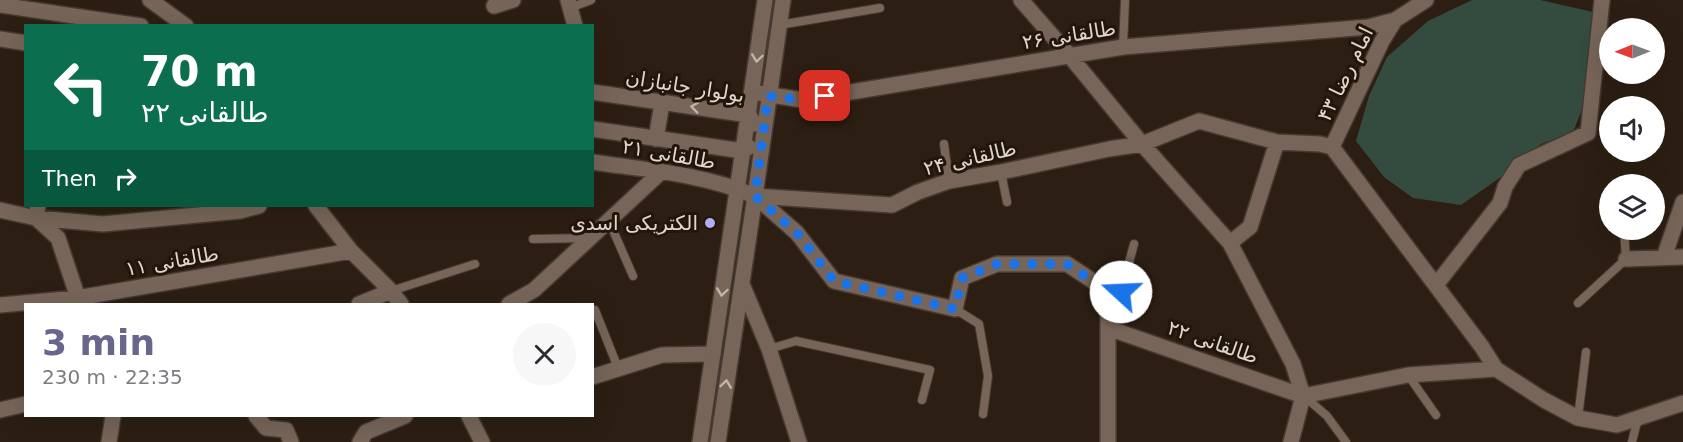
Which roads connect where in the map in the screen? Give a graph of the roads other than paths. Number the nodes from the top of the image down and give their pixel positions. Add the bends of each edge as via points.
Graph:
1 (150, 0) edge
2 (513, 0) edge
3 (591, 0) edge
4 (765, 0) edge
5 (783, 0) edge
6 (1022, 0) edge
7 (1125, 0) edge
8 (1426, 0) edge
9 (1602, 0) edge
10 (569, 4) edge
11 (0, 5) edge
12 (33, 5) edge
13 (494, 6) dead end
14 (880, 8) dead end
15 (1395, 20) junction
16 (131, 24) edge
17 (183, 24) edge
18 (574, 24) edge
19 (779, 24) junction
20 (0, 39) edge
21 (24, 43) edge
22 (1123, 47) junction
23 (1070, 55) junction
24 (594, 92) edge
25 (752, 93) junction
26 (768, 96) junction
27 (662, 103) junction
28 (748, 115) junction
29 (594, 129) edge
30 (763, 136) junction
31 (656, 139) junction
32 (1277, 142) junction
33 (944, 144) dead end
34 (1142, 144) junction
35 (1332, 147) junction
36 (742, 151) junction
37 (594, 162) edge
38 (662, 172) junction
39 (1001, 172) junction
40 (949, 181) junction
41 (739, 189) junction
42 (755, 196) junction
43 (1007, 202) dead end
44 (1683, 202) edge
45 (255, 207) edge
46 (317, 207) edge
47 (0, 210) edge
48 (37, 212) edge
49 (609, 221) junction
50 (591, 238) junction
51 (533, 239) dead end
52 (1625, 240) edge
53 (1230, 243) junction
54 (1134, 244) dead end
55 (351, 251) junction
56 (727, 257) junction
57 (1664, 257) junction
58 (1683, 257) edge
59 (1626, 259) junction
60 (475, 264) dead end
61 (633, 276) dead end
62 (741, 282) junction
63 (1436, 285) junction
64 (391, 291) junction
65 (1108, 291) junction
66 (78, 301) edge
67 (39, 303) edge
68 (361, 303) edge
69 (400, 303) edge
70 (511, 303) edge
71 (1578, 303) dead end
72 (24, 304) edge
73 (0, 305) edge
74 (955, 309) junction
75 (595, 310) dead end
76 (1108, 328) junction
77 (769, 349) junction
78 (1586, 352) dead end
79 (713, 354) junction
80 (618, 368) junction
81 (1497, 369) junction
82 (1408, 375) junction
83 (594, 376) edge
84 (1303, 396) junction
85 (921, 400) dead end
86 (1683, 403) edge
87 (24, 404) edge
88 (0, 410) edge
89 (983, 414) dead end
90 (1436, 415) dead end
91 (113, 417) edge
92 (257, 417) edge
93 (403, 417) edge
94 (470, 417) edge
95 (1578, 418) junction
96 (1638, 418) junction
97 (109, 442) edge
98 (291, 442) edge
99 (360, 442) edge
100 (482, 442) edge
101 (700, 442) edge
102 (718, 442) edge
103 (799, 442) edge
104 (1108, 442) edge
105 (1291, 442) edge
106 (1346, 442) edge
107 (1632, 442) edge

1 - 17 street
2 - 13 street
3 - 10 lane
4 -> 25 street
5 - 19 street
6 - 23 street
7 - 22 lane
8 - 15 street, امام رضا ۴۳
9 - 63 street via 1588,133 1519,165 1500,203
10 - 18 street
11 - 12 street
12 - 16 street
14 - 19 lane
15 - 22 street, طالقانی ۲۶ via 1368,27
15 - 35 street, امام رضا ۴۳
19 - 26 street
20 - 21 street
22 - 23 street, طالقانی ۲۶
23 - 26 street, طالقانی ۲۶ via 803,100
23 - 34 street
24 - 27 street, بولوار جانبازان
25 - 26 street, طالقانی ۲۶
25 - 28 street
26 - 30 street
28 -> 27 street, بولوار جانبازان
27 - 31 street
28 - 30 street, بولوار جانبازان
28 - 36 street
29 - 31 street
30 - 36 street
30 - 42 street
31 - 36 street
32 - 34 street, طالقانی ۲۴ via 1199,121
32 - 35 street, طالقانی ۲۴
32 - 53 street via 1250,227
33 - 40 lane
34 - 39 street, طالقانی ۲۴
34 - 53 street
35 - 63 street
36 - 41 street
37 - 38 street, طالقانی ۲۱
38 - 41 street, طالقانی ۲۱
38 - 49 street
39 - 40 street, طالقانی ۲۴
39 - 43 lane
40 - 42 street, طالقانی ۲۴ via 892,205
41 - 42 street, طالقانی ۲۴
41 - 56 street
42 - 62 street
42 - 74 street via 797,233 834,281
44 - 57 street
45 - 48 street via 103,224
46 - 55 street
47 - 48 street
48 - 66 street via 58,238
49 - 50 street
49 - 61 lane
50 - 51 lane
50 - 70 street via 534,290
52 - 59 lane
53 - 84 street via 1293,364
54 - 65 lane via 1121,292
55 - 64 street
55 - 66 street, طالقانی ۱۱
56 - 62 street
56 -> 79 street
57 - 58 street
57 - 59 street
59 - 71 lane
60 - 64 lane
62 - 77 street
102 -> 62 street
63 - 81 street
64 - 68 street
64 - 69 street
65 - 74 street via 1067,264 997,264 962,278
65 - 76 street
66 - 67 street, طالقانی ۱۱
72 - 73 street, طالقانی ۱۱
74 - 89 lane via 979,324 988,376
75 - 80 lane
76 - 84 street, طالقانی ۲۲
76 - 104 street
77 - 85 lane via 796,341 930,370
77 - 103 street
78 - 95 lane
79 - 80 street via 662,355
79 - 101 street
80 - 83 street
81 - 82 street
81 - 95 street
82 - 84 street
82 - 90 lane
84 - 105 street
84 - 106 lane via 1327,416
86 - 96 street
87 - 88 street
91 - 97 street
92 - 98 street via 266,428 286,430
93 - 99 street via 366,432
94 - 100 street
95 - 96 street via 1617,425
96 - 107 lane

